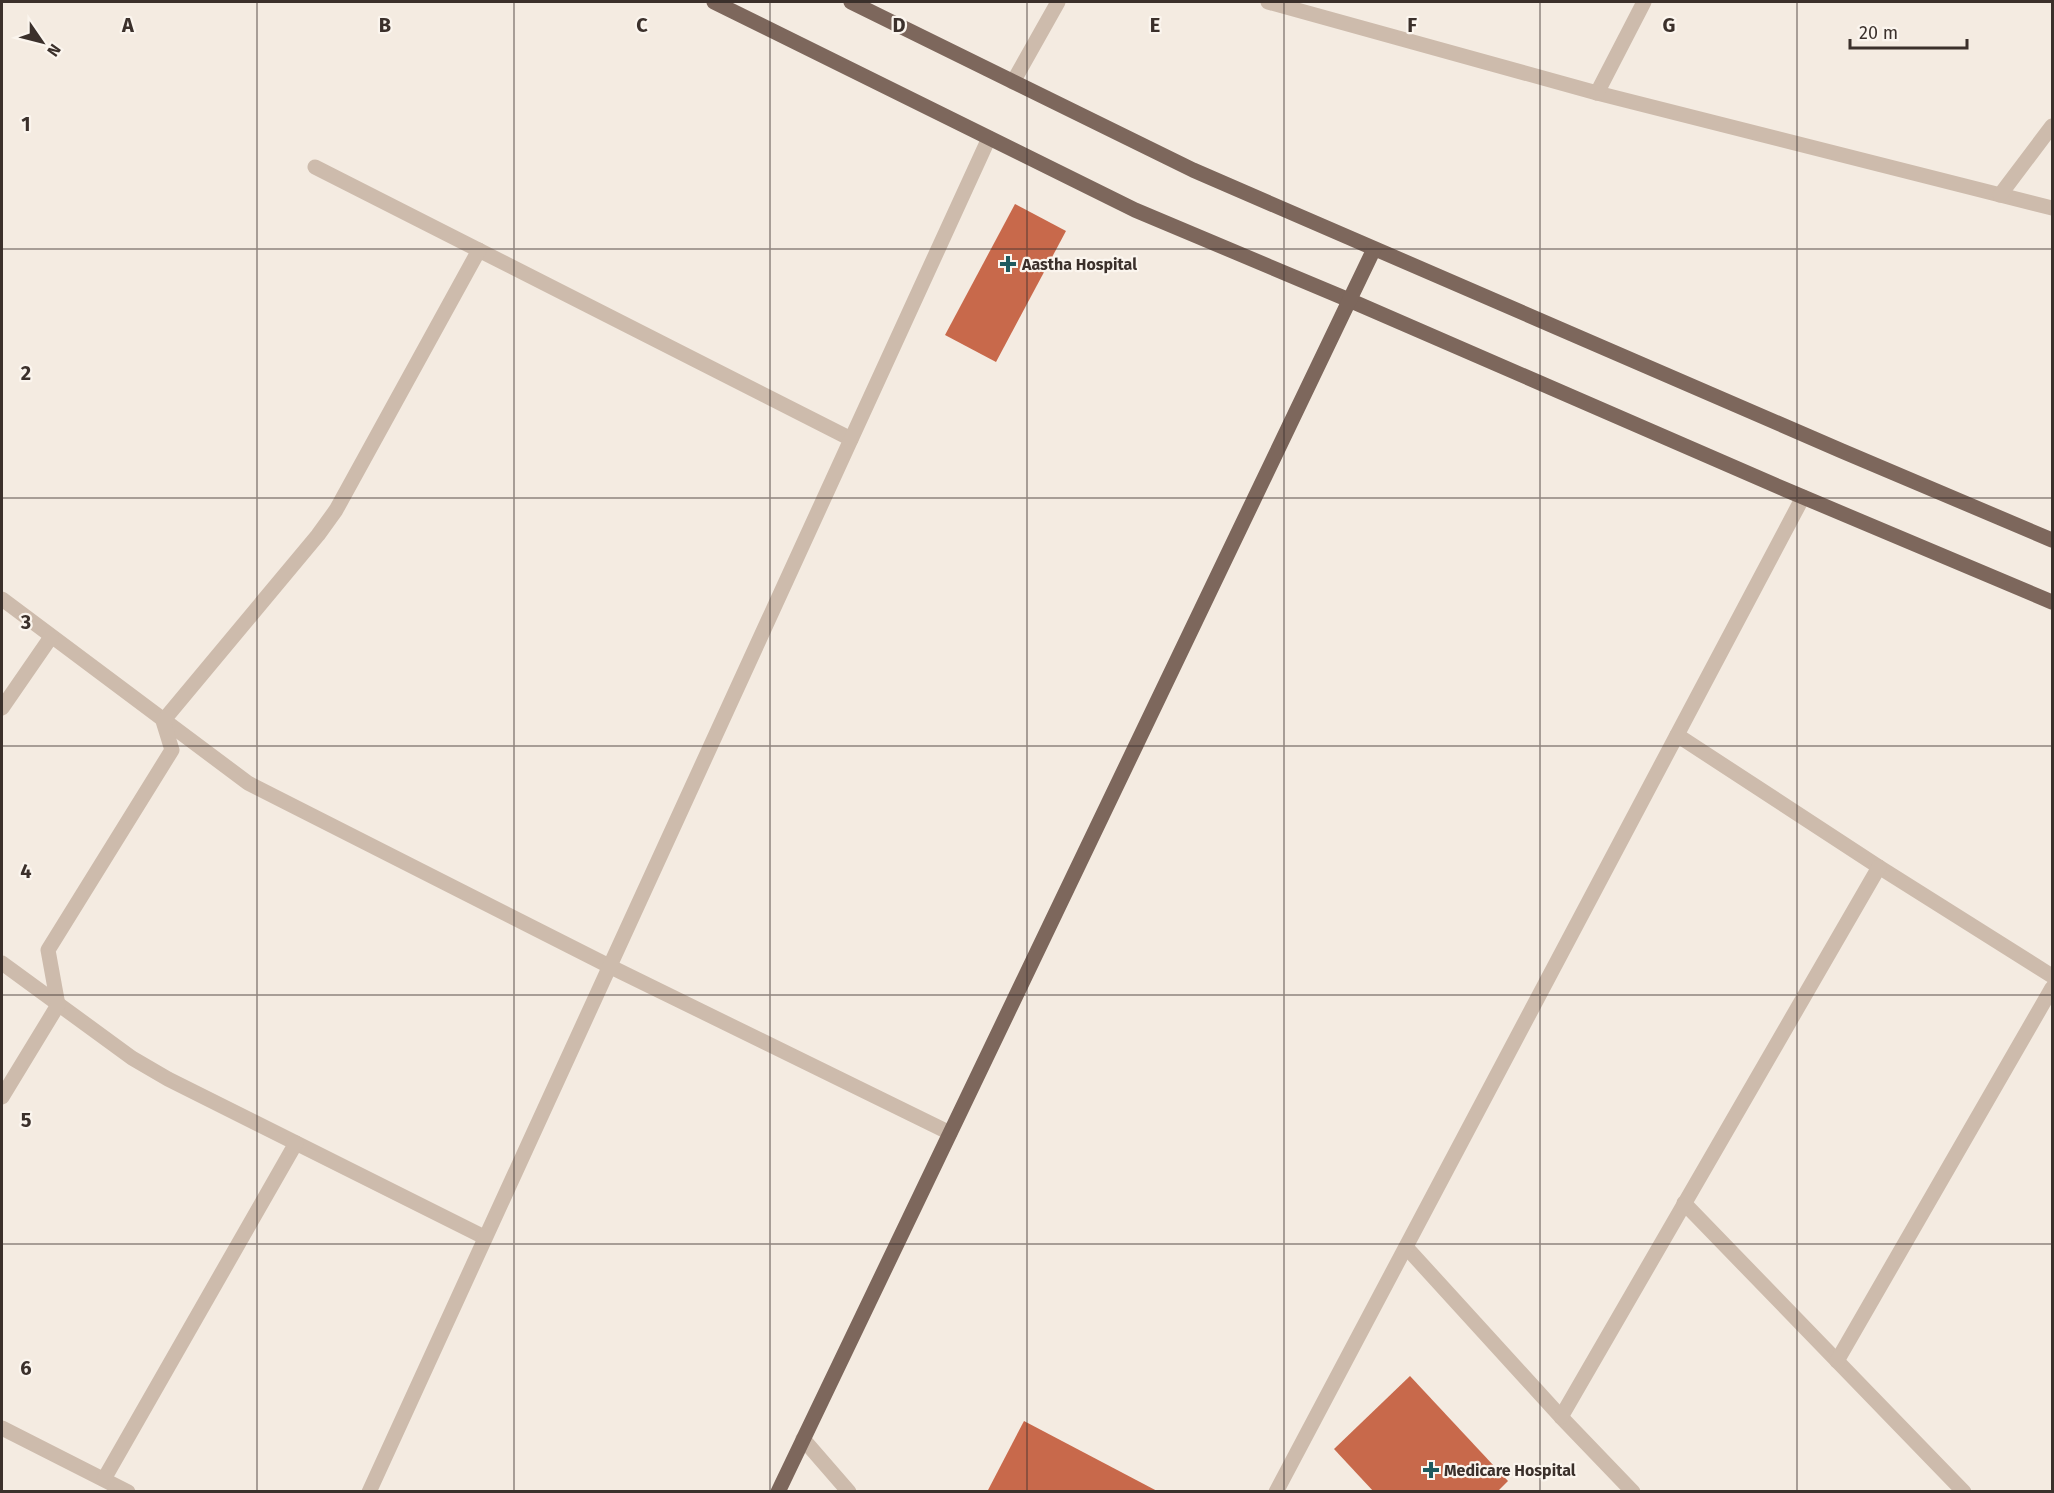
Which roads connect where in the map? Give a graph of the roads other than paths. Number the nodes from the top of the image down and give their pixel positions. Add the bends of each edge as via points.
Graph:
1 (714, 2) edge
2 (851, 2) edge
3 (1058, 2) edge
4 (1268, 2) edge
5 (1644, 2) edge
6 (1013, 82) junction
7 (1597, 93) junction
8 (2052, 126) edge
9 (989, 138) junction
10 (315, 167) dead end
11 (2000, 195) junction
12 (2052, 208) edge
13 (1374, 249) junction
14 (479, 250) junction
15 (1349, 300) junction
16 (851, 439) junction
17 (1803, 497) junction
18 (2052, 540) edge
19 (2, 599) edge
20 (2052, 602) edge
21 (51, 637) junction
22 (2, 708) edge
23 (163, 721) junction
24 (1677, 735) junction
25 (1879, 867) junction
26 (2, 963) edge
27 (609, 966) junction
28 (2052, 976) edge
29 (2052, 988) edge
30 (58, 1005) junction
31 (2, 1098) edge
32 (950, 1133) junction
33 (296, 1143) junction
34 (1684, 1203) junction
35 (484, 1237) junction
36 (1406, 1247) junction
37 (1837, 1360) junction
38 (1561, 1417) junction
39 (2, 1428) edge
40 (803, 1439) junction
41 (104, 1479) junction
42 (128, 1491) edge
43 (369, 1491) edge
44 (778, 1491) edge
45 (849, 1491) edge
46 (1276, 1491) edge
47 (1633, 1491) edge
48 (1964, 1491) edge

1 - 9 main road
2 - 6 main road
3 - 6 street
4 - 7 street
5 - 7 street
6 - 13 main road via 1193,170
7 - 11 street
8 - 11 street
9 - 15 main road via 1136,210
9 - 16 street
10 - 14 street
11 - 12 street
13 - 15 main road
13 - 18 main road
14 - 16 street
14 - 23 street via 336,510
15 - 17 main road
15 - 32 main road
16 - 27 street
17 - 20 main road
17 - 24 street
19 - 21 street
21 - 22 street
21 - 23 street
23 - 27 street via 248,783
23 - 30 street via 172,750 48,950
24 - 25 street
24 - 36 street
25 - 28 street
25 - 34 street
26 - 30 street
27 - 32 street
27 - 35 street
29 - 37 street
30 - 31 street
30 - 33 street via 132,1058
32 - 40 main road
33 - 35 street
33 - 41 street
34 - 37 street
34 - 38 street
35 - 43 street
36 - 38 street
36 - 46 street
37 - 48 street
38 - 47 street
39 - 41 street
40 - 44 main road
40 - 45 street
41 - 42 street

